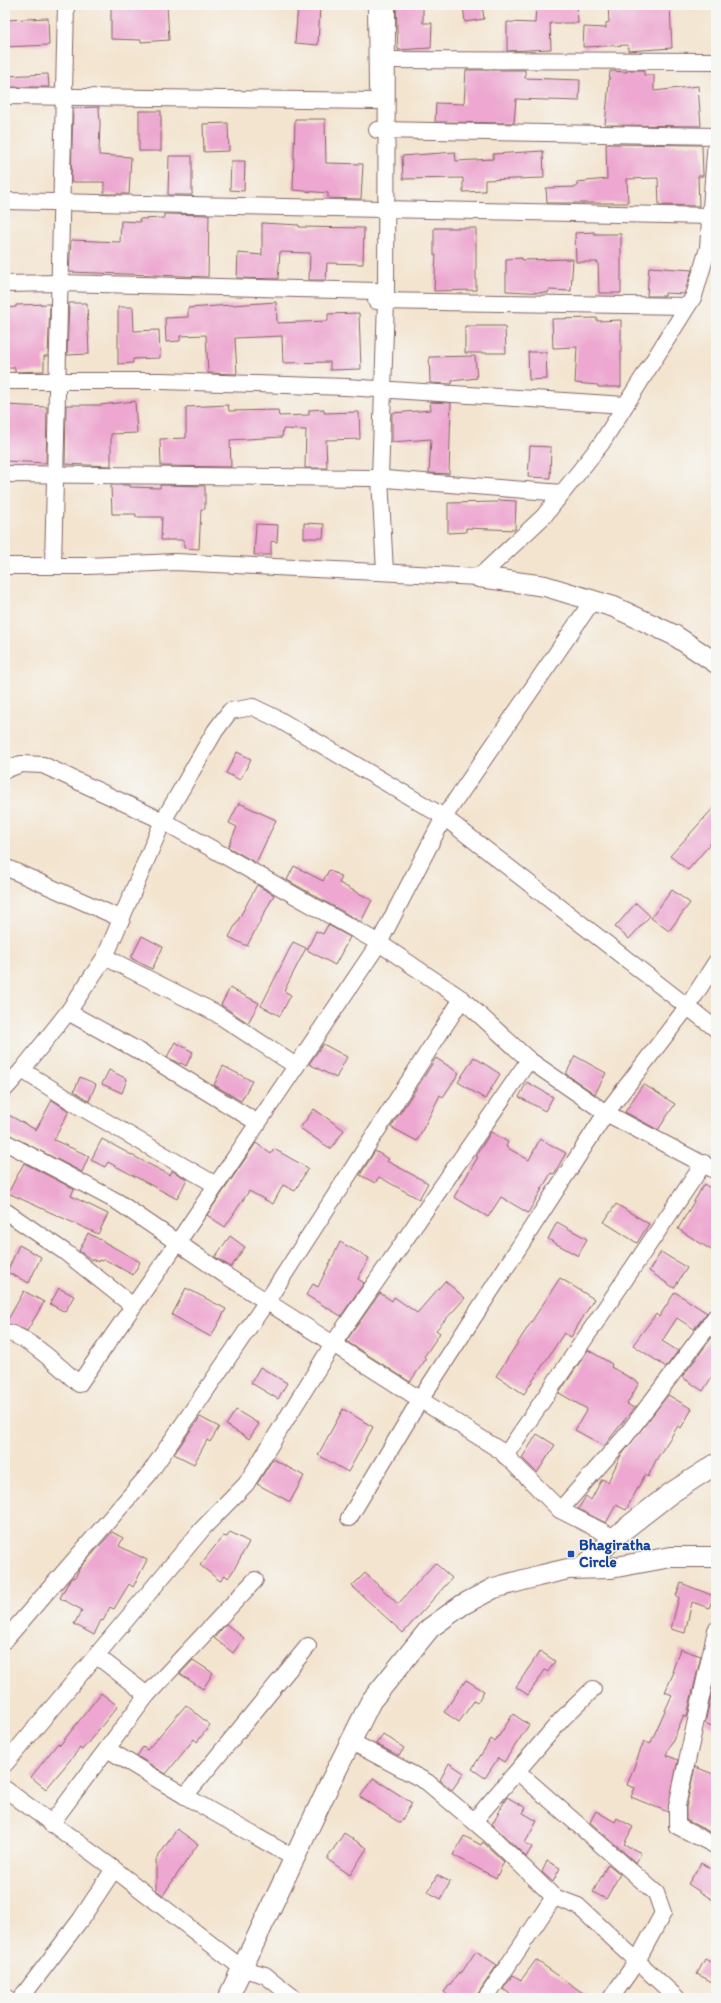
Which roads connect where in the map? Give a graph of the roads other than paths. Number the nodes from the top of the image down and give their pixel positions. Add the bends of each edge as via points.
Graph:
1 (66, 5) edge
2 (376, 5) edge
3 (388, 5) edge
4 (382, 60) junction
5 (716, 60) edge
6 (5, 96) edge
7 (64, 97) junction
8 (377, 101) junction
9 (382, 130) junction
10 (716, 136) edge
11 (716, 140) edge
12 (5, 201) edge
13 (61, 202) junction
14 (382, 209) junction
15 (710, 216) junction
16 (58, 283) junction
17 (5, 284) edge
18 (380, 298) junction
19 (687, 306) junction
20 (5, 381) edge
21 (56, 381) junction
22 (379, 389) junction
23 (625, 405) junction
24 (5, 474) edge
25 (54, 475) junction
26 (376, 478) junction
27 (562, 493) junction
28 (5, 566) edge
29 (52, 566) junction
30 (379, 572) junction
31 (480, 577) junction
32 (593, 600) junction
33 (716, 663) edge
34 (5, 770) edge
35 (444, 817) junction
36 (163, 821) junction
37 (5, 867) edge
38 (122, 919) junction
39 (379, 943) junction
40 (105, 957) junction
41 (716, 962) edge
42 (462, 999) junction
43 (688, 1006) junction
44 (68, 1012) junction
45 (716, 1028) edge
46 (529, 1060) junction
47 (296, 1066) junction
48 (22, 1070) junction
49 (5, 1089) edge
50 (606, 1113) junction
51 (258, 1123) junction
52 (5, 1142) edge
53 (710, 1167) edge
54 (216, 1185) junction
55 (5, 1211) edge
56 (178, 1242) junction
57 (267, 1301) junction
58 (133, 1306) junction
59 (716, 1316) edge
60 (5, 1332) edge
61 (333, 1344) junction
62 (420, 1400) junction
63 (504, 1456) junction
64 (716, 1464) edge
65 (560, 1510) junction
66 (349, 1518) dead end
67 (615, 1538) junction
68 (716, 1557) edge
69 (582, 1568) junction
70 (255, 1580) dead end
71 (716, 1630) edge
72 (5, 1640) edge
73 (308, 1646) dead end
74 (97, 1656) junction
75 (593, 1689) dead end
76 (147, 1696) junction
77 (350, 1741) junction
78 (107, 1748) junction
79 (5, 1764) edge
80 (518, 1772) junction
81 (5, 1789) edge
82 (184, 1796) junction
83 (474, 1821) junction
84 (51, 1824) junction
85 (716, 1846) edge
86 (294, 1858) junction
87 (114, 1870) junction
88 (554, 1897) junction
89 (637, 1961) junction
90 (243, 1969) junction
91 (21, 1998) edge
92 (228, 1998) edge
93 (294, 1998) edge
94 (486, 1998) edge
95 (611, 1998) edge
96 (677, 1998) edge

1 - 7 street
2 - 4 street
3 - 4 street
4 - 5 street
4 - 8 street
4 - 9 street
6 - 7 street
7 - 8 street
7 - 13 street
8 - 9 street
9 - 10 street
9 - 14 street
11 - 15 street
12 - 13 street
13 - 14 street
13 - 16 street
14 - 15 street
14 - 18 street
15 - 19 street via 708,248 694,296
16 - 17 street
16 - 18 street
16 - 21 street
18 - 19 street
18 - 22 street
19 - 23 street
20 - 21 street
21 - 22 street via 162,381
21 - 25 street
22 - 23 street
22 - 26 street
23 - 27 street via 601,444
24 - 25 street
25 - 26 street
25 - 29 street
26 - 27 street
26 - 30 street
27 - 31 street via 544,516
28 - 29 street
29 - 30 street via 175,562
30 - 31 street
31 - 32 street via 545,586
32 - 33 street via 674,635
32 - 35 street
34 - 36 street via 21,764 42,766
35 - 36 street via 278,719 253,707 230,711 215,731
35 - 39 street
35 - 43 street
36 - 38 street
36 - 39 street
37 - 38 street
38 - 40 street
39 - 42 street
39 - 47 street
40 - 44 street
40 - 47 street via 214,1012
41 - 43 street
42 - 46 street
42 - 57 street
43 - 45 street
43 - 50 street
44 - 48 street
44 - 51 street via 146,1055
46 - 50 street
46 - 61 street
47 - 51 street
48 - 49 street
48 - 54 street
50 - 53 street
50 - 62 street
51 - 54 street
52 - 56 street via 118,1202
53 - 63 street
54 - 56 street
55 - 58 street via 65,1252
56 - 57 street
56 - 58 street
57 - 61 street
57 - 72 street via 149,1474
58 - 60 street via 79,1384 50,1358 18,1337
59 - 65 street via 624,1438
61 - 62 street
61 - 74 street via 246,1484 204,1527
62 - 63 street via 501,1451
62 - 66 street
63 - 65 street
64 - 67 street via 671,1492
65 - 67 street
67 - 69 street
68 - 69 street via 671,1557 611,1568
69 - 77 street via 568,1569 494,1588 462,1605 430,1628 371,1700
70 - 76 street
71 - 85 street via 677,1806 677,1826
73 - 82 street
74 - 76 street
74 - 79 street
75 - 80 street via 562,1719
76 - 78 street
77 - 83 street via 428,1782
77 - 86 street
78 - 82 street
78 - 84 street
80 - 83 street
80 - 89 street via 656,1893 663,1914
81 - 84 street
82 - 86 street
83 - 88 street
84 - 87 street
86 - 90 street
87 - 90 street
87 - 91 street via 81,1920
88 - 89 street via 578,1906
88 - 94 street
89 - 95 street
89 - 96 street
90 - 92 street
90 - 93 street via 265,1976

